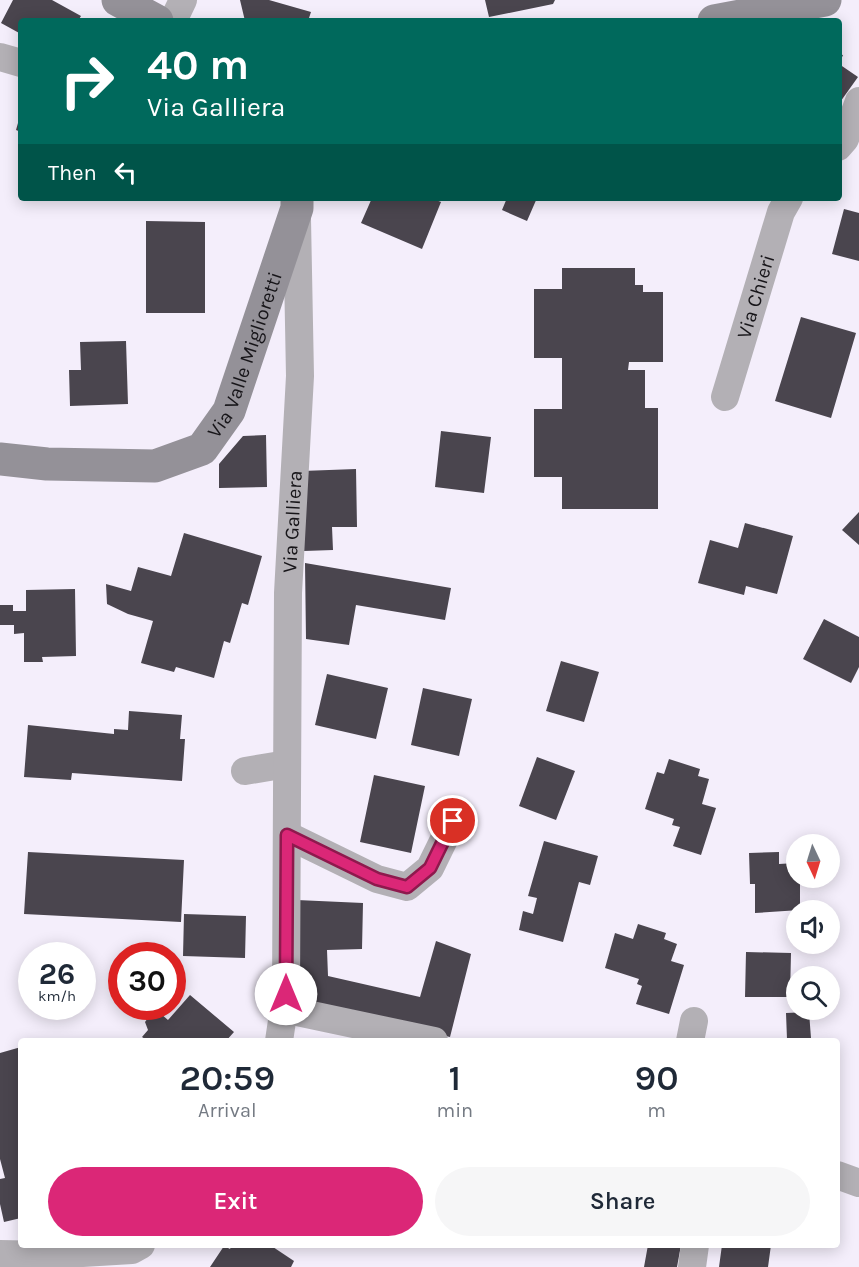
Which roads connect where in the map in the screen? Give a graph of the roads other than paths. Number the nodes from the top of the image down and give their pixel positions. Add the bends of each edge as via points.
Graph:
1 (118, 0) edge
2 (183, 0) edge
3 (825, 0) edge
4 (151, 18) edge
5 (174, 18) edge
6 (730, 18) edge
7 (0, 57) edge
8 (18, 62) edge
9 (859, 101) edge
10 (842, 142) edge
11 (787, 201) edge
12 (297, 203) edge
13 (725, 397) dead end
14 (0, 459) edge
15 (287, 764) junction
16 (245, 771) dead end
17 (453, 821) dead end
18 (287, 835) junction
19 (284, 1009) junction
20 (279, 1038) edge
21 (420, 1038) edge
22 (840, 1176) edge
23 (859, 1183) edge
24 (695, 1248) edge
25 (0, 1254) edge
26 (138, 1254) edge
27 (692, 1267) edge

1 - 4 street
2 - 5 street
3 - 6 street
7 - 8 street
9 - 10 street
11 - 13 street, Via Chieri
12 - 14 street, Via Valle Miglioretti via 229,411 201,449 155,466
12 - 15 street, Via Galliera via 300,376 288,593
15 - 16 street
15 - 18 street, Via Galliera
17 - 18 street via 430,868 407,887 377,879
18 - 19 street, Via Galliera
19 - 20 street, Via Galliera
19 - 21 street
22 - 23 street
24 - 27 street
25 - 26 street

